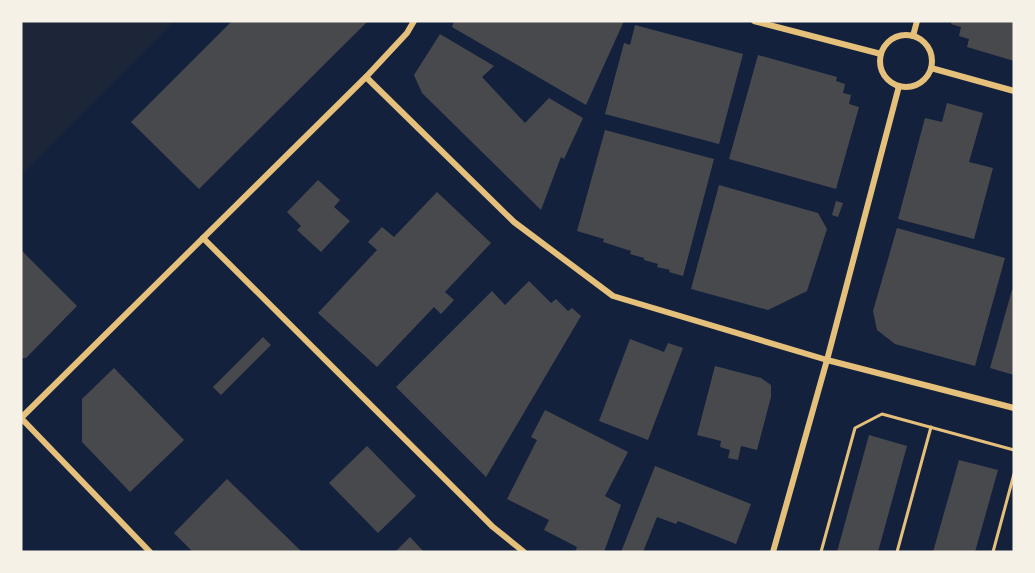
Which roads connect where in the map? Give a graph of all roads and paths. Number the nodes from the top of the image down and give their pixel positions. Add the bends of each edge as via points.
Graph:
1 (414, 21) edge
2 (754, 21) edge
3 (917, 21) edge
4 (913, 36) junction
5 (881, 54) junction
6 (931, 68) junction
7 (366, 77) junction
8 (899, 86) junction
9 (1014, 91) edge
10 (203, 238) junction
11 (827, 360) junction
12 (1014, 408) edge
13 (21, 418) edge
14 (931, 427) junction
15 (1014, 450) edge
16 (1014, 474) edge
17 (150, 552) edge
18 (524, 552) edge
19 (773, 552) edge
20 (821, 552) edge
21 (897, 552) edge
22 (993, 552) edge

1 - 7 street
2 - 5 street
3 - 4 street
4 - 5 street via 892,39
4 - 6 street via 928,48
5 - 8 street via 883,73
6 - 8 street via 918,84
6 - 9 street
7 - 10 street
7 - 11 street via 514,222 613,296
8 - 11 street
10 - 13 street
10 - 18 street via 493,527
11 - 12 street
11 - 19 street
13 - 17 street
14 - 15 lane
14 - 20 lane via 882,414 855,428
14 - 21 lane
16 - 22 lane

